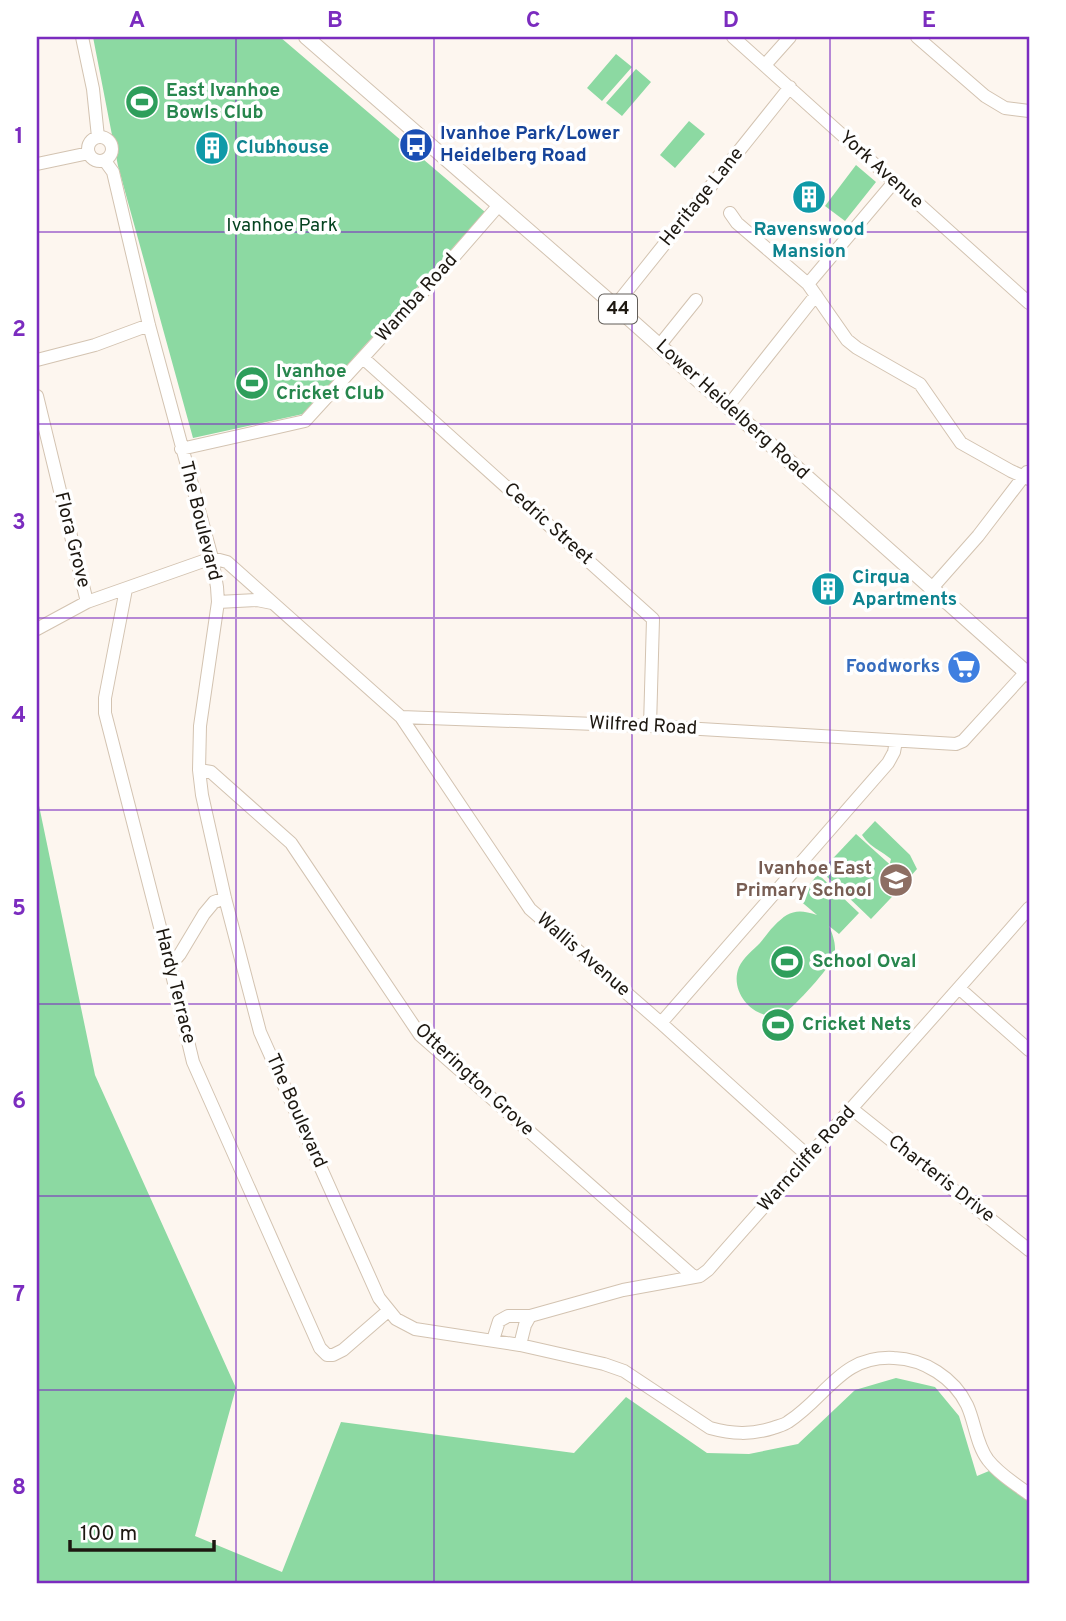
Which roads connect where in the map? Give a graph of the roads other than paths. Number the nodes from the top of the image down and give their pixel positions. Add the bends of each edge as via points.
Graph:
1 (82, 37) edge
2 (306, 37) edge
3 (733, 37) edge
4 (790, 37) edge
5 (917, 37) edge
6 (765, 65) junction
7 (790, 87) junction
8 (1029, 111) edge
9 (98, 137) junction
10 (89, 153) junction
11 (105, 161) junction
12 (37, 164) edge
13 (894, 182) junction
14 (499, 205) junction
15 (730, 213) dead end
16 (808, 284) junction
17 (816, 295) junction
18 (695, 300) dead end
19 (1029, 303) edge
20 (615, 306) junction
21 (149, 325) junction
22 (659, 346) junction
23 (363, 358) junction
24 (37, 360) edge
25 (37, 396) edge
26 (728, 406) junction
27 (181, 449) junction
28 (1027, 475) edge
29 (212, 558) junction
30 (126, 589) junction
31 (932, 589) junction
32 (218, 601) junction
33 (88, 602) junction
34 (272, 604) junction
35 (37, 629) edge
36 (1028, 674) edge
37 (401, 717) junction
38 (650, 726) junction
39 (896, 741) junction
40 (198, 770) junction
41 (225, 898) junction
42 (1029, 908) edge
43 (170, 962) junction
44 (960, 989) junction
45 (661, 1023) junction
46 (1029, 1050) edge
47 (852, 1109) junction
48 (808, 1156) junction
49 (1029, 1250) edge
50 (693, 1276) junction
51 (388, 1311) junction
52 (530, 1316) junction
53 (493, 1340) junction
54 (520, 1345) junction
55 (1029, 1494) edge

1 - 9 street
2 - 14 main road, Lower Heidelberg Road / 44
3 - 6 street, York Avenue
4 - 6 street
5 - 8 street via 985,96 1005,108
6 - 7 street, York Avenue
7 - 13 street, York Avenue
7 - 20 street, Heritage Lane
9 - 10 street via 91,141
9 - 11 street via 112,144 113,152
10 - 11 street via 93,160
10 - 12 street
11 - 21 street, The Boulevard via 113,172
13 - 16 street
13 - 19 street, York Avenue
14 - 20 main road, Lower Heidelberg Road / 44
14 - 23 street, Wamba Road
15 - 16 street
16 - 17 street
17 - 26 street
17 - 28 street via 847,341 920,384 961,443
18 - 22 street
20 - 22 main road, Lower Heidelberg Road / 44
21 - 24 street
21 - 27 street, The Boulevard
22 - 26 main road, Lower Heidelberg Road / 44
23 - 27 street, Wamba Road via 305,421
23 - 38 street, Cedric Street via 653,619
25 - 33 street, Flora Grove
26 - 31 main road, Lower Heidelberg Road / 44
27 - 29 street, The Boulevard
28 - 31 street
29 - 30 street
29 - 32 street, The Boulevard
29 - 34 street via 227,562
30 - 33 street
30 - 43 street, Hardy Terrace via 105,713
31 - 36 main road, Lower Heidelberg Road / 44
32 - 34 street
32 - 40 street, The Boulevard
33 - 35 street
34 - 37 street
36 - 39 street, Wilfred Road via 963,741
37 - 38 street, Wilfred Road
37 - 45 street, Wallis Avenue via 530,909
38 - 39 street, Wilfred Road
39 - 45 street via 888,763
40 - 41 street, The Boulevard
40 - 50 street, Otterington Grove via 211,772 291,843 420,1034
41 - 43 street via 214,902
41 - 51 street, The Boulevard via 260,1032
42 - 44 street, Warncliffe Road
43 - 51 street, Hardy Terrace via 194,1062 320,1348 327,1355 343,1350
44 - 46 street
44 - 47 street, Warncliffe Road
45 - 48 street, Wallis Avenue
47 - 48 street, Warncliffe Road
47 - 49 street, Charteris Drive
48 - 50 street, Warncliffe Road via 708,1270
50 - 52 street, Warncliffe Road
51 - 53 street, The Boulevard via 415,1329
52 - 53 street, Warncliffe Road via 508,1316 499,1321
52 - 54 street
53 - 54 street, The Boulevard
54 - 55 street, The Boulevard via 624,1371 710,1428 746,1434 787,1423 846,1370 870,1359 912,1360 938,1371 956,1388 987,1459

